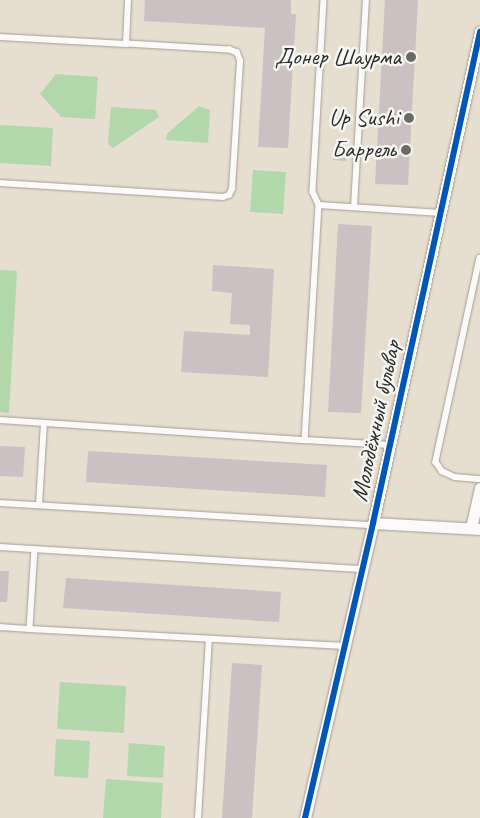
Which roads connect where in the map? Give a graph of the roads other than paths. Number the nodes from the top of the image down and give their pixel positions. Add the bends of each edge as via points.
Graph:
1 (128, 0) edge
2 (324, 0) edge
3 (366, 0) edge
4 (480, 32) edge
5 (0, 37) edge
6 (126, 44) junction
7 (0, 183) edge
8 (319, 204) junction
9 (354, 207) junction
10 (442, 213) junction
11 (480, 258) edge
12 (0, 420) edge
13 (44, 423) junction
14 (305, 440) junction
15 (390, 445) junction
16 (480, 479) edge
17 (480, 488) edge
18 (0, 503) edge
19 (39, 505) junction
20 (373, 524) junction
21 (476, 529) edge
22 (0, 547) edge
23 (35, 549) junction
24 (362, 568) junction
25 (0, 628) edge
26 (30, 629) junction
27 (209, 639) junction
28 (345, 646) junction
29 (198, 818) edge
30 (305, 818) edge

1 - 6 lane
2 - 8 lane via 313,192
3 - 9 lane
4 - 10 street, Молодёжный бульвар
5 - 6 lane
6 - 7 lane via 237,53 239,70 232,189 229,195
8 - 9 lane
8 - 14 lane
9 - 10 lane
10 - 15 street, Молодёжный бульвар
11 - 16 lane via 436,462 442,471 455,477
12 - 13 lane
13 - 14 lane
13 - 19 lane
14 - 15 lane
15 - 20 street, Молодёжный бульвар
17 - 21 street
18 - 19 lane
19 - 20 lane
20 - 21 street
20 - 24 street, Молодёжный бульвар
22 - 23 lane
23 - 24 lane
23 - 26 lane
24 - 28 street, Молодёжный бульвар
25 - 26 lane
26 - 27 lane
27 - 28 lane
27 - 29 lane
28 - 30 street, Молодёжный бульвар

